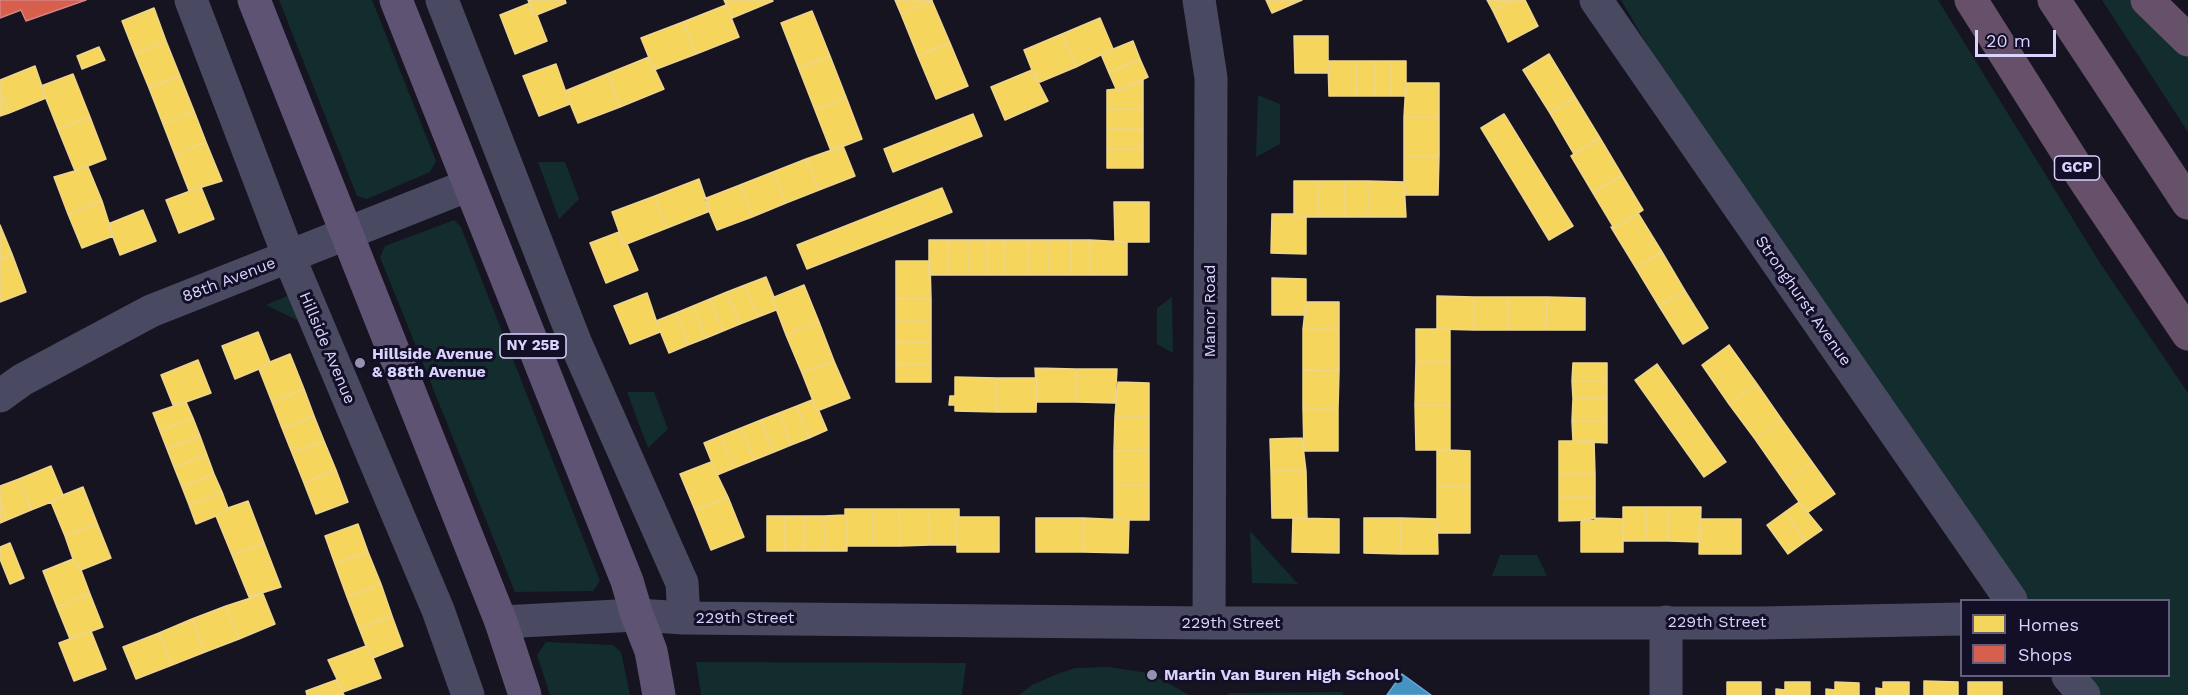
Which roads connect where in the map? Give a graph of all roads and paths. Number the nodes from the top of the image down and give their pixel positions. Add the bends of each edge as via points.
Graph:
1 (191, 0) edge
2 (255, 0) edge
3 (396, 0) edge
4 (442, 0) edge
5 (1199, 0) edge
6 (1596, 0) edge
7 (1971, 0) edge
8 (2054, 0) edge
9 (2147, 0) edge
10 (2188, 40) edge
11 (469, 185) junction
12 (2188, 203) edge
13 (347, 232) junction
14 (289, 257) junction
15 (2188, 334) edge
16 (0, 396) edge
17 (2010, 599) edge
18 (637, 615) junction
19 (684, 618) junction
20 (1960, 619) edge
21 (501, 622) junction
22 (1666, 622) junction
23 (1209, 623) junction
24 (2070, 677) edge
25 (468, 695) edge
26 (525, 695) edge
27 (659, 695) edge
28 (1666, 695) edge
29 (2084, 695) edge

1 - 14 street, Hillside Avenue
2 - 13 main road
3 - 11 main road, NY 25B
4 - 19 street via 576,344 682,583
5 - 23 street, Manor Road via 1211,78
6 - 17 street, Stronghurst Avenue
7 - 15 highway, GCP
8 - 12 highway
9 - 10 highway
11 - 13 street, 88th Avenue
11 - 18 main road, NY 25B via 627,581
13 - 14 street, 88th Avenue
13 - 21 main road
14 - 16 street, 88th Avenue via 151,311 22,380
14 - 25 street, Hillside Avenue via 438,609
18 - 19 street, 229th Street
18 - 21 street, 229th Street
18 - 27 main road, NY 25B via 651,651
19 - 23 street, 229th Street
20 - 22 street, 229th Street
21 - 26 main road
22 - 23 street, 229th Street
22 - 28 street
24 - 29 street

